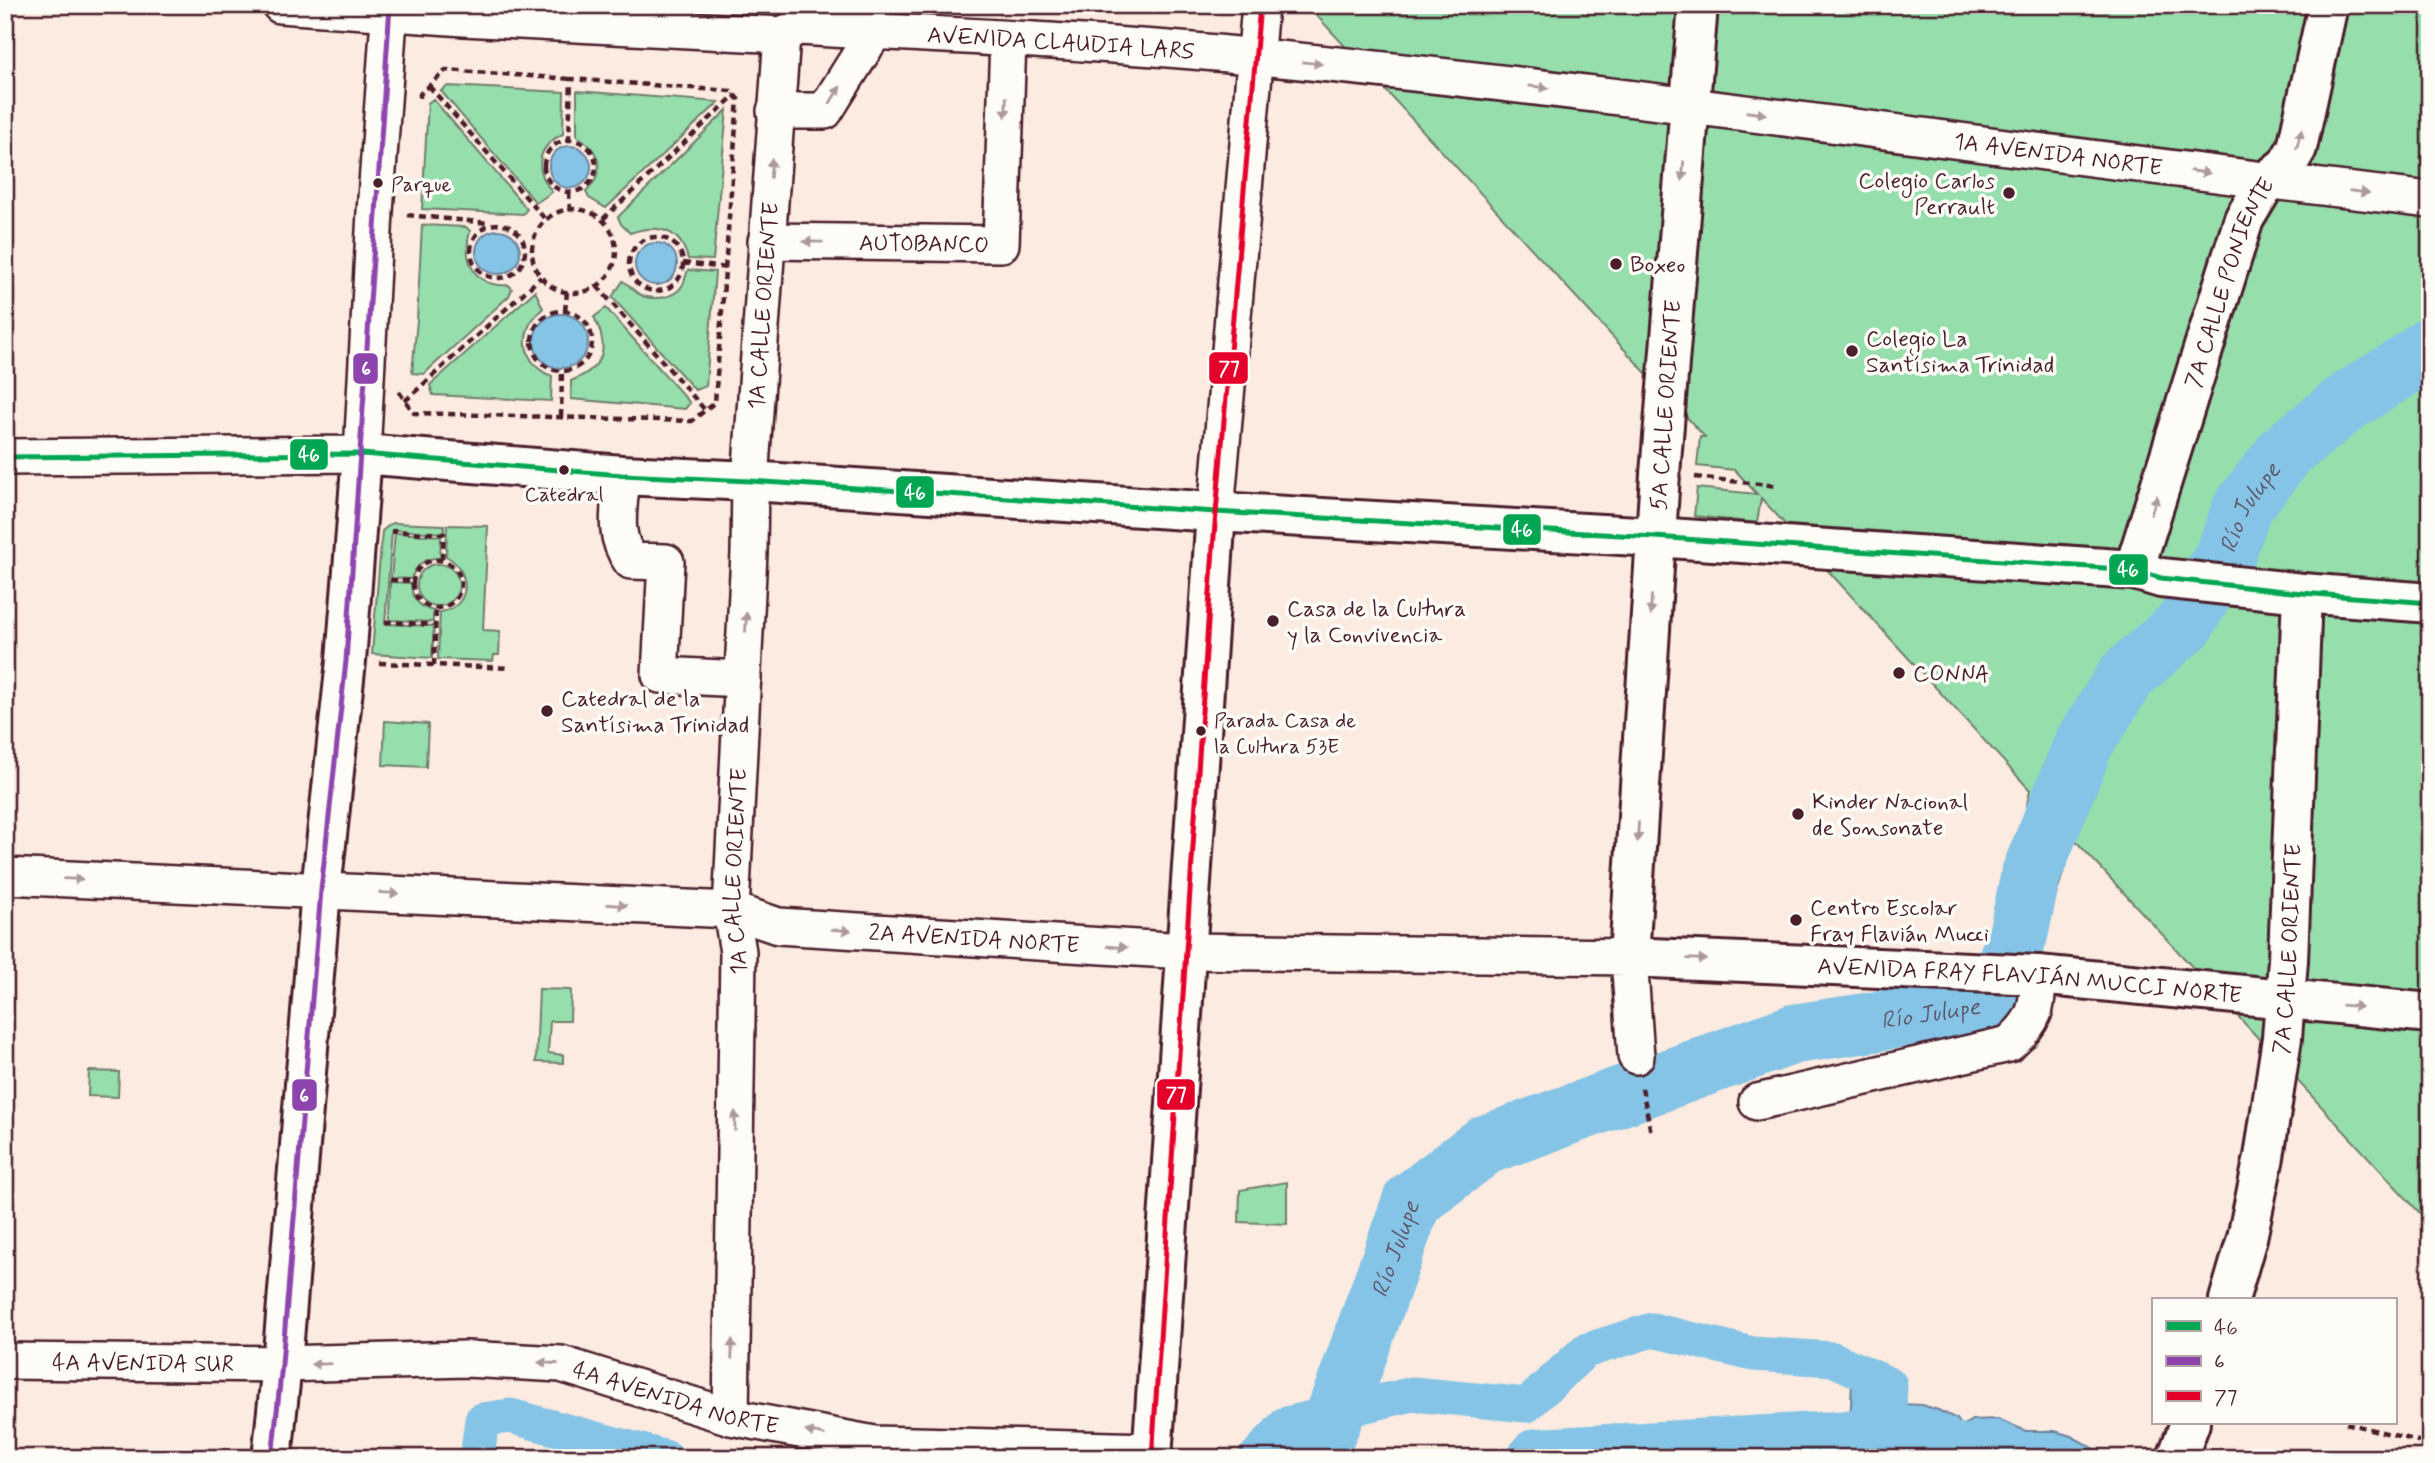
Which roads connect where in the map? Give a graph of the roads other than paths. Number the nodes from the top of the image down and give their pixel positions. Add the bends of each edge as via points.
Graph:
1 (280, 5) edge
2 (1260, 5) edge
3 (1698, 5) edge
4 (2328, 5) edge
5 (391, 9) edge
6 (793, 23) edge
7 (875, 32) junction
8 (1008, 39) junction
9 (1256, 57) junction
10 (1688, 104) junction
11 (775, 111) junction
12 (2267, 181) junction
13 (2430, 200) edge
14 (766, 241) junction
15 (362, 454) junction
16 (5, 457) edge
17 (622, 475) junction
18 (750, 481) junction
19 (1216, 512) junction
20 (1655, 537) junction
21 (2148, 574) junction
22 (2290, 592) junction
23 (2430, 603) edge
24 (743, 679) junction
25 (5, 876) edge
26 (321, 890) junction
27 (731, 910) junction
28 (1185, 951) junction
29 (1629, 957) junction
30 (2044, 975) junction
31 (2284, 1000) junction
32 (2430, 1013) edge
33 (1636, 1056) dead end
34 (1757, 1102) dead end
35 (2230, 1298) edge
36 (5, 1361) edge
37 (282, 1364) junction
38 (731, 1417) junction
39 (2190, 1424) edge
40 (272, 1452) edge
41 (1152, 1454) edge
42 (2177, 1458) edge

1 - 5 street, AVENIDA CLAUDIA LARS
2 - 9 street
3 - 10 main road, 5A CALLE ORIENTE
12 -> 4 main road, 7A CALLE PONIENTE via 2287,165 2297,148
5 - 6 street, AVENIDA CLAUDIA LARS
5 - 15 street
6 - 7 street, AVENIDA CLAUDIA LARS
6 - 11 street, 1A CALLE ORIENTE
7 - 8 street, AVENIDA CLAUDIA LARS
11 -> 7 street via 825,111
8 - 9 street, AVENIDA CLAUDIA LARS
8 -> 14 street, AUTOBANCO via 1001,244
9 -> 10 street, AVENIDA CLAUDIA LARS
9 - 19 street
10 -> 12 street, 1A AVENIDA NORTE
10 -> 20 main road, 5A CALLE ORIENTE
14 -> 11 street, 1A CALLE ORIENTE
12 -> 13 street, 1A AVENIDA NORTE
21 -> 12 main road, 7A CALLE PONIENTE via 2244,219
14 - 18 street, 1A CALLE ORIENTE
15 - 16 street
15 - 17 main road
15 - 26 main road
17 - 18 main road
17 - 24 street via 618,535 622,549 631,561 666,562 660,675
18 - 19 main road
24 -> 18 street, 1A CALLE ORIENTE
19 - 20 main road
19 - 28 main road
20 - 21 main road
20 -> 29 main road, 5A CALLE ORIENTE
21 - 22 main road
22 - 23 main road
22 - 31 main road, 7A CALLE ORIENTE
24 - 27 street, 1A CALLE ORIENTE
25 -> 26 street, 2A AVENIDA NORTE
26 -> 27 street, 2A AVENIDA NORTE
26 - 37 main road
27 -> 28 street, 2A AVENIDA NORTE via 778,926
38 -> 27 street, 1A CALLE ORIENTE via 738,952
28 - 29 street, 2A AVENIDA NORTE
28 - 41 main road
29 -> 30 main road, AVENIDA FRAY FLAVIÁN MUCCI NORTE
29 - 33 street, 5A CALLE ORIENTE
30 - 31 main road, AVENIDA FRAY FLAVIÁN MUCCI NORTE
30 - 34 street via 2033,1017 2008,1044
31 -> 32 main road, AVENIDA FRAY FLAVIÁN MUCCI NORTE
31 - 35 main road, 7A CALLE ORIENTE via 2264,1157
36 - 37 street, 4A AVENIDA SUR
38 -> 37 street, 4A AVENIDA NORTE via 561,1364 466,1359
37 - 40 main road
41 -> 38 street, 4A AVENIDA NORTE via 874,1444
39 - 42 main road

